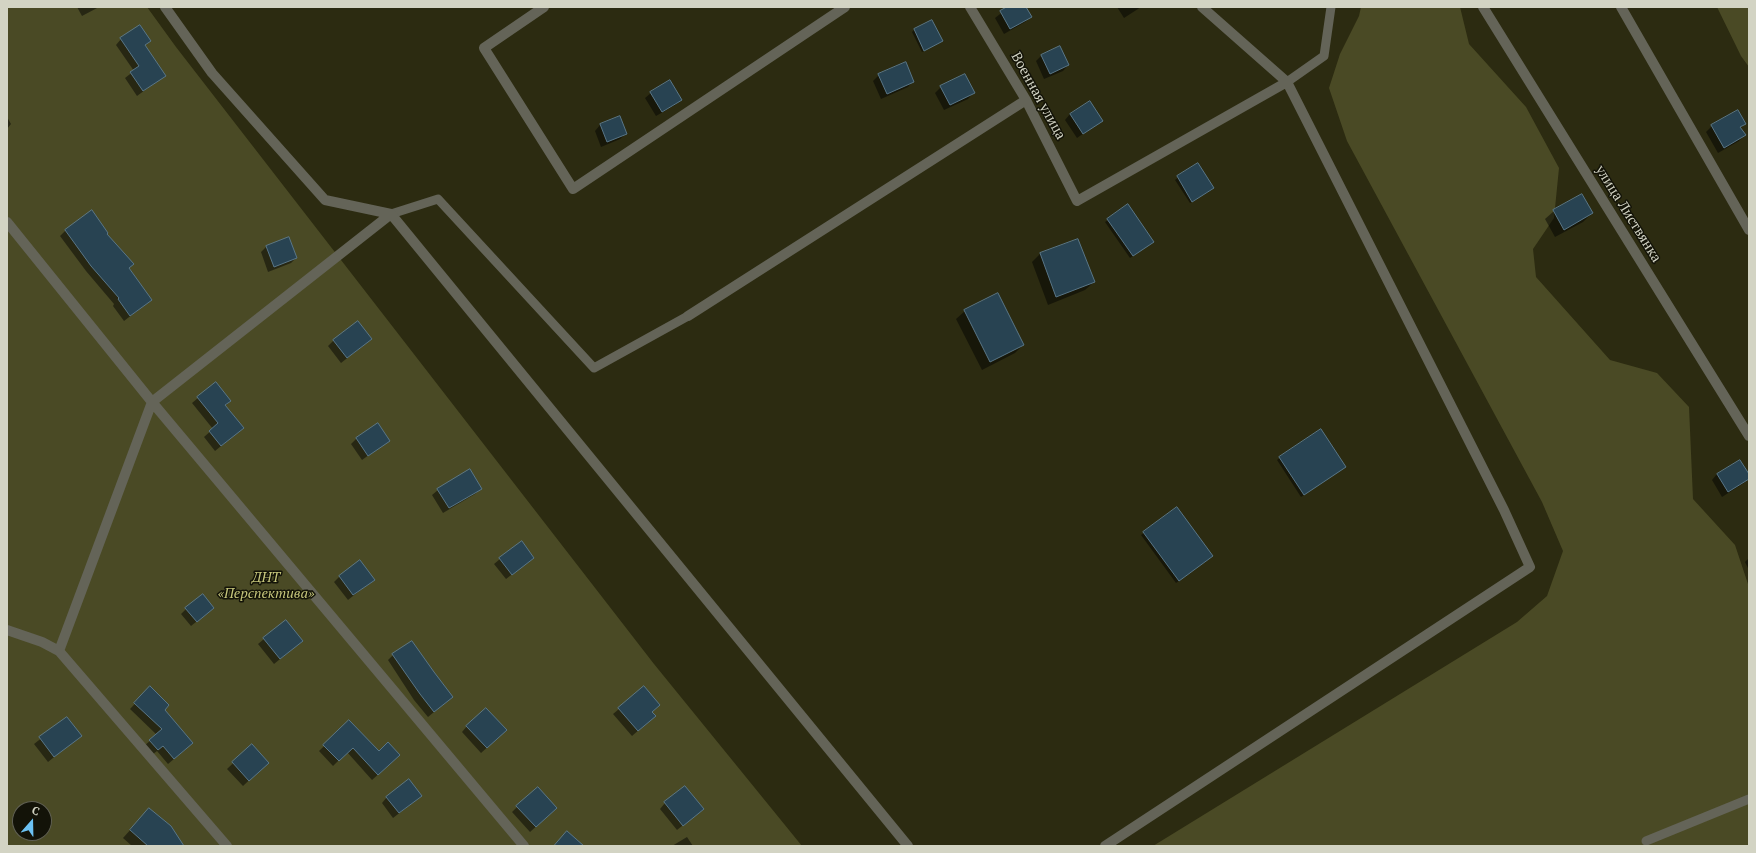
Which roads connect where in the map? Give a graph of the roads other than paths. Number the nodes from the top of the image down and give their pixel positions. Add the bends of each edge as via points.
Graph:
1 (165, 7) edge
2 (544, 7) edge
3 (846, 7) edge
4 (970, 7) edge
5 (1202, 7) edge
6 (1331, 7) edge
7 (1483, 7) edge
8 (1621, 7) edge
9 (1287, 82) junction
10 (1026, 100) junction
11 (391, 214) junction
12 (7, 222) edge
13 (1749, 230) edge
14 (688, 316) joint
15 (152, 402) junction
16 (1749, 436) edge
17 (7, 630) edge
18 (59, 651) junction
19 (1749, 799) edge
20 (1646, 841) dead end
21 (226, 846) edge
22 (524, 846) edge
23 (908, 846) edge
24 (1105, 846) edge

1 - 11 street via 212,73 325,200
2 - 3 street via 484,48 573,189
4 - 10 street, Военная улица
5 - 9 street
6 - 9 lane via 1324,56
7 - 16 street, улица Листвянка
8 - 13 street
9 - 10 street, Военная улица via 1077,201
9 - 24 street via 1530,567
10 - 14 street
11 - 14 lane via 438,200 594,368
11 - 15 street
11 - 23 street
12 - 15 street
15 - 18 street
15 - 22 street
17 - 18 street
18 - 21 street
19 - 20 lane

